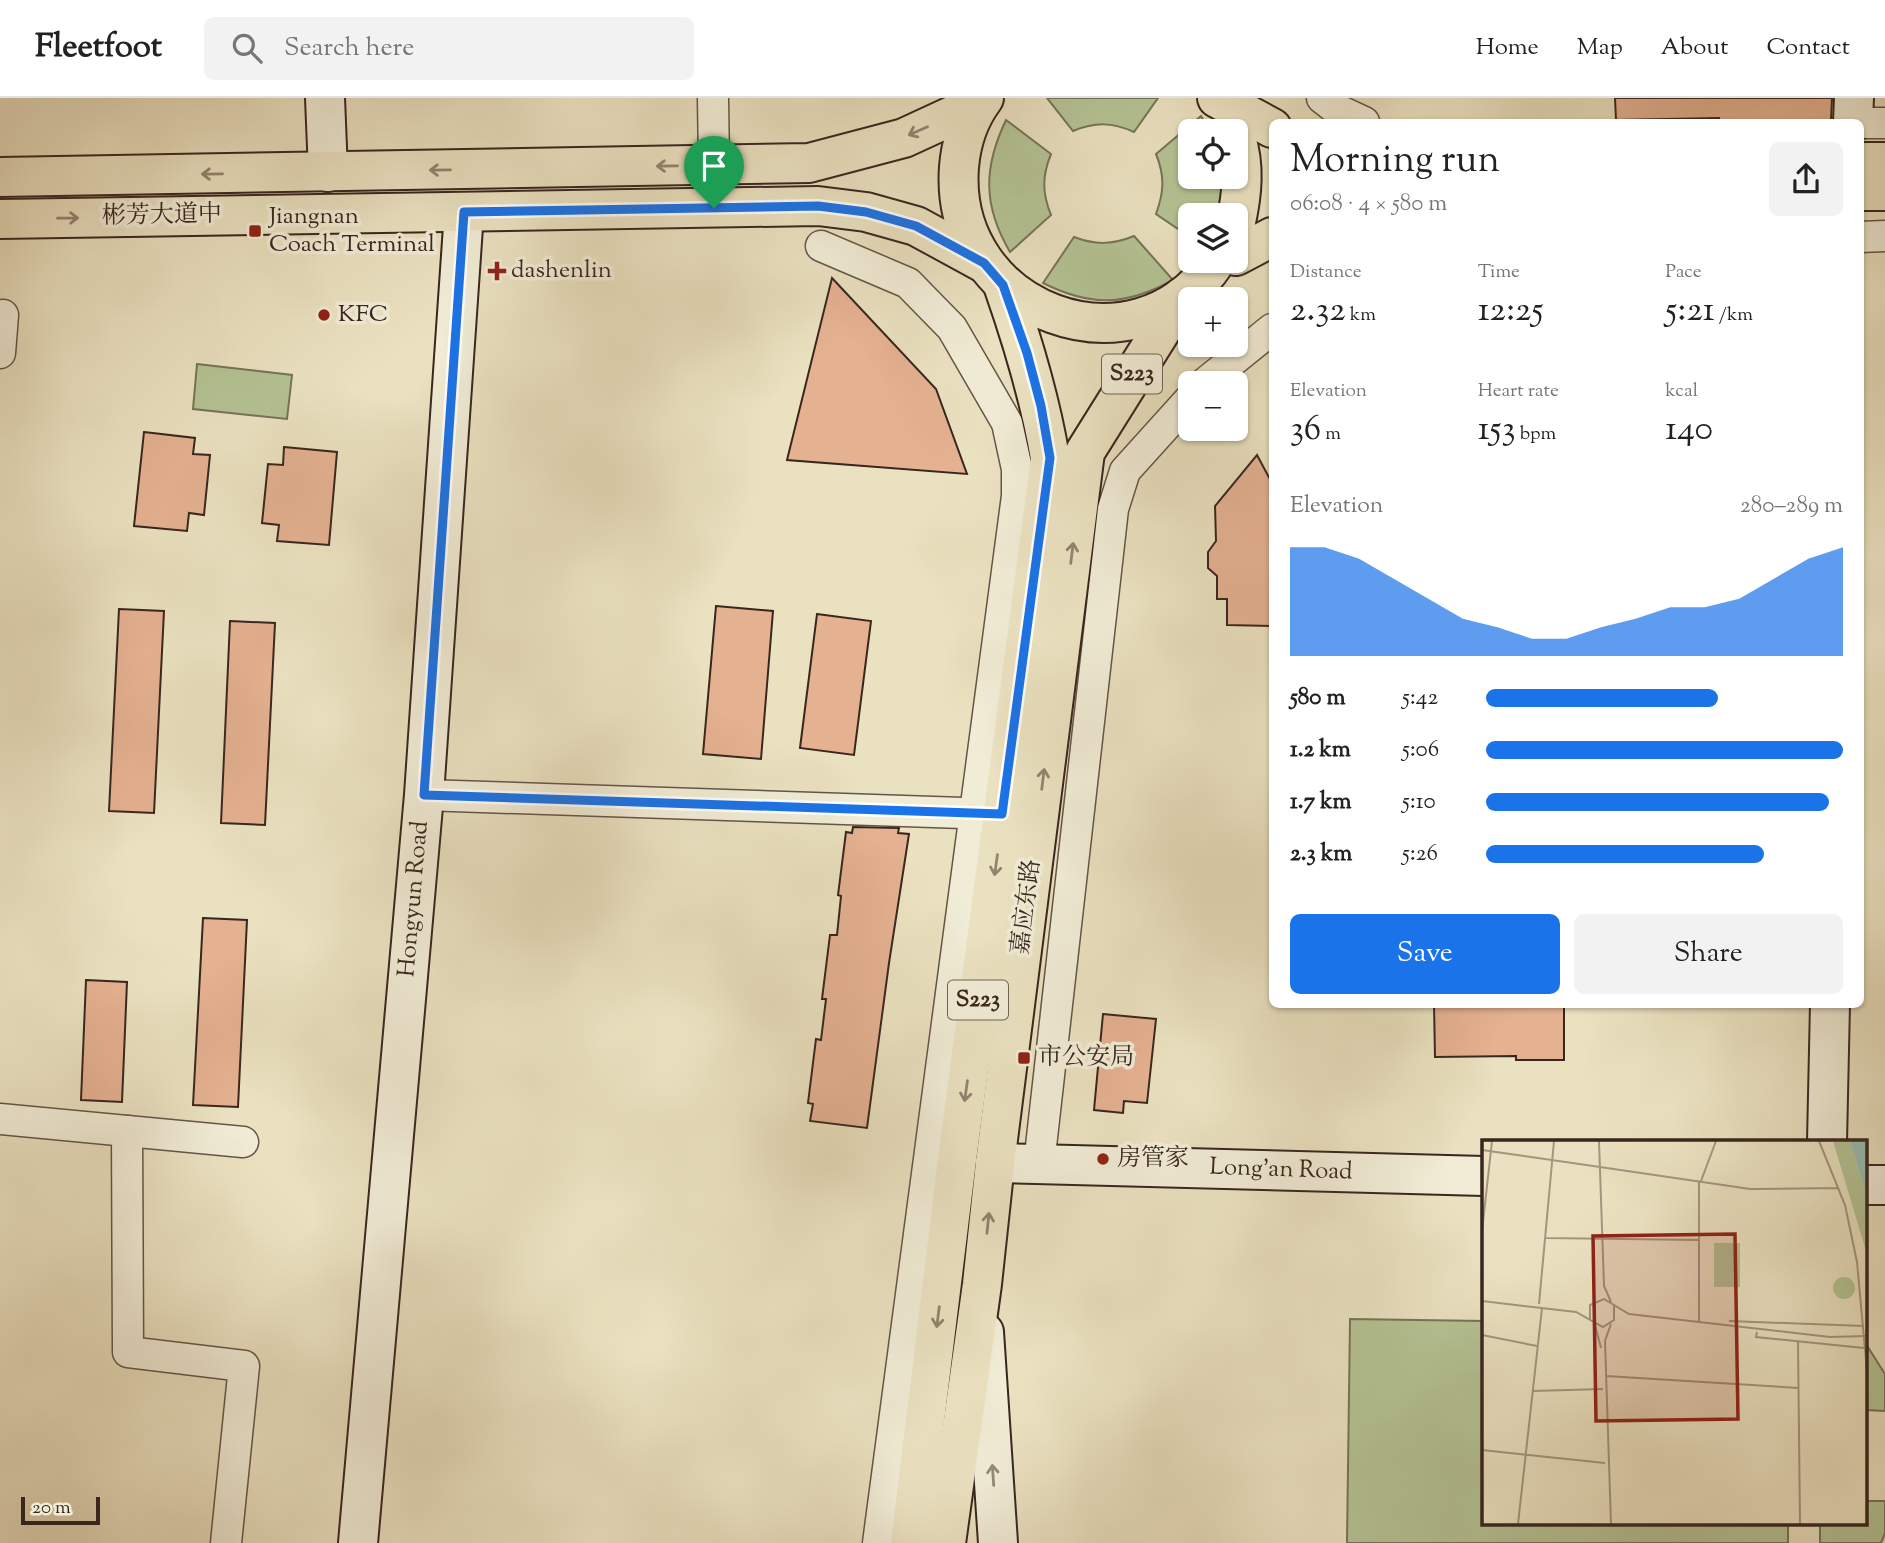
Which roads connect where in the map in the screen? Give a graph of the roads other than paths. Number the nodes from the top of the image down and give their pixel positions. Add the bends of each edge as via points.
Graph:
1 (325, 98) edge
2 (713, 98) edge
3 (1217, 98) edge
4 (1322, 98) edge
5 (1854, 98) edge
6 (982, 101) edge
7 (1227, 119) edge
8 (1358, 119) edge
9 (1853, 119) edge
10 (1864, 123) edge
11 (1885, 123) edge
12 (1269, 126) edge
13 (1864, 162) edge
14 (1885, 162) edge
15 (714, 165) junction
16 (328, 172) junction
17 (0, 177) edge
18 (1864, 191) edge
19 (1885, 191) edge
20 (464, 212) junction
21 (0, 219) edge
22 (1885, 236) edge
23 (1864, 237) edge
24 (1269, 238) edge
25 (821, 246) dead end
26 (1248, 249) edge
27 (1209, 273) edge
28 (994, 274) junction
29 (1193, 287) edge
30 (1178, 299) edge
31 (1178, 303) edge
32 (4, 314) dead end
33 (1269, 331) edge
34 (0, 353) edge
35 (1220, 371) edge
36 (1178, 412) edge
37 (424, 795) junction
38 (989, 814) junction
39 (1830, 1008) edge
40 (0, 1119) edge
41 (127, 1131) junction
42 (1827, 1140) edge
43 (243, 1142) dead end
44 (995, 1163) junction
45 (1039, 1164) junction
46 (1482, 1176) edge
47 (982, 1284) junction
48 (962, 1431) junction
49 (226, 1543) edge
50 (358, 1543) edge
51 (878, 1543) edge
52 (910, 1543) edge
53 (946, 1543) edge
54 (972, 1543) edge
55 (998, 1543) edge

1 - 16 street
2 - 15 street
3 - 7 main road
3 - 12 main road
4 - 8 street
5 - 9 street
6 -> 15 main road, 彬芳大道中 via 904,138 809,163
6 - 28 main road, S223 via 968,126 958,182 970,238
10 - 11 street
13 - 14 main road
15 -> 16 main road, 彬芳大道中
16 -> 17 main road, 彬芳大道中
18 - 19 main road
21 -> 20 main road, 彬芳大道中
20 - 28 main road, 彬芳大道中 via 818,206 866,212 916,226
20 - 37 street, Hongyun Road
22 - 23 street
24 - 26 main road
25 - 38 street via 908,283 952,327 1007,423 1017,469 1017,496
27 - 29 main road, S223
28 - 30 main road, 彬芳大道中 via 1026,302 1080,321 1109,323 1137,318
28 - 38 main road, 嘉应东路 / S223 via 1027,353 1050,458
44 -> 31 main road, 嘉应东路 / S223 via 1085,452
32 - 34 street
33 - 35 street
36 - 45 street via 1125,471 1113,509
37 - 38 street
37 - 50 street, Hongyun Road
38 - 51 street
38 -> 52 main road, 嘉应东路 / S223 via 956,1163
39 - 42 street
40 - 41 street
41 - 43 street
41 - 49 street via 128,1352 244,1366
44 - 45 street, Long'an Road
47 -> 44 main road, 嘉应东路 / S223
45 - 46 street, Long'an Road
47 - 48 main road, 嘉应东路 / S223
55 -> 47 street
48 - 53 main road, 嘉应东路 / S223
48 - 54 main road

